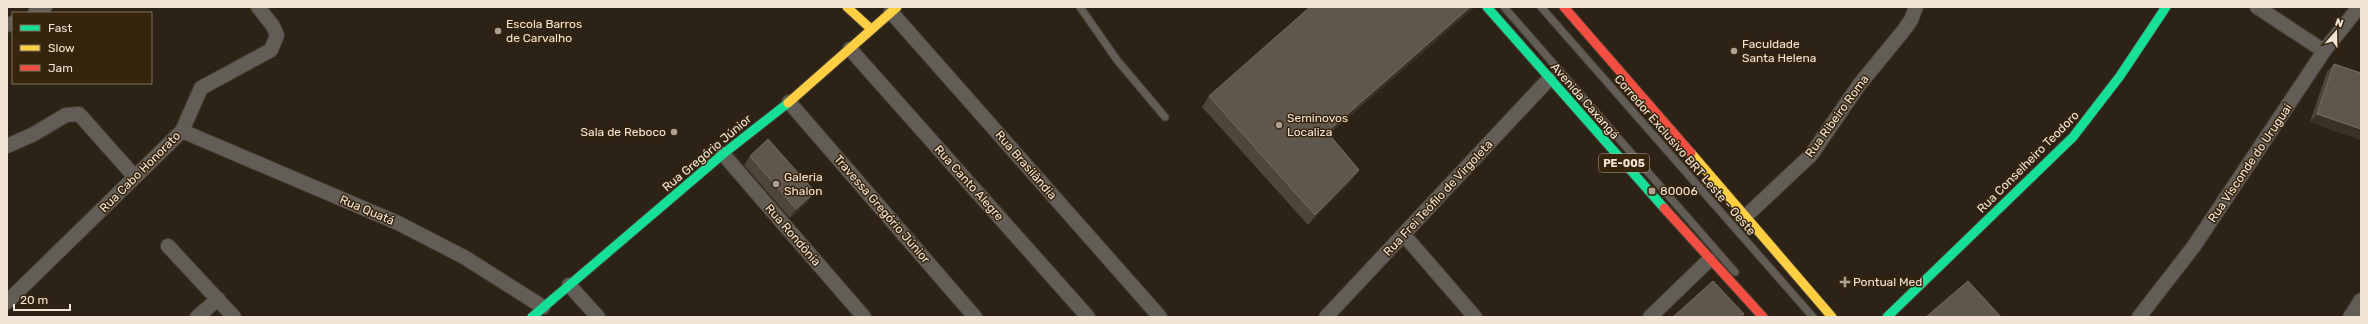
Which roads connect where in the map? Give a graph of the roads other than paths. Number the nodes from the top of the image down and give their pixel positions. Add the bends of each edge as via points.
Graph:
1 (258, 7) edge
2 (847, 7) edge
3 (1080, 7) edge
4 (1487, 7) edge
5 (1504, 7) edge
6 (1541, 7) edge
7 (1564, 7) edge
8 (1916, 7) edge
9 (2166, 7) edge
10 (2257, 7) edge
11 (2359, 7) edge
12 (894, 10) edge
13 (871, 30) junction
14 (850, 49) junction
15 (2324, 51) junction
16 (1549, 79) junction
17 (789, 102) junction
18 (1166, 117) dead end
19 (182, 131) junction
20 (7, 146) edge
21 (723, 154) junction
22 (135, 177) junction
23 (1746, 216) junction
24 (1404, 235) junction
25 (168, 246) dead end
26 (1709, 260) junction
27 (1738, 275) dead end
28 (569, 285) junction
29 (218, 299) junction
30 (2361, 300) edge
31 (7, 302) edge
32 (543, 307) junction
33 (197, 317) edge
34 (234, 317) edge
35 (532, 317) edge
36 (598, 317) edge
37 (864, 317) edge
38 (975, 317) edge
39 (1088, 317) edge
40 (1160, 317) edge
41 (1326, 317) edge
42 (1475, 317) edge
43 (1650, 317) edge
44 (1763, 317) edge
45 (1813, 317) edge
46 (1832, 317) edge
47 (1887, 317) edge
48 (2139, 317) edge
49 (2350, 317) edge

1 - 19 street, Rua Cabo Honorato via 277,34 272,50 201,88
2 - 13 main road
3 - 18 lane via 1117,60
4 - 16 main road, Avenida Caxangá / PE-005
5 - 27 lane
6 - 45 lane, Corredor Exclusivo BRT Leste - Oeste
7 - 23 main road
8 - 23 street, Rua Ribeiro Roma via 1908,25 1839,111 1811,155
9 - 47 main road, Rua Conselheiro Teodoro via 2120,76 2072,137
10 - 15 street
11 - 15 street, Rua Visconde do Uruguai
12 - 13 main road, Rua Gregório Júnior
12 - 40 street, Rua Brasilândia
13 - 14 main road, Rua Gregório Júnior
14 - 17 main road, Rua Gregório Júnior
14 - 39 street, Rua Canto Alegre
15 - 48 street, Rua Visconde do Uruguai via 2194,246
16 - 24 street, Rua Frei Teófilo de Virgoleta
16 - 26 main road, Avenida Caxangá / PE-005
17 - 21 main road, Rua Gregório Júnior
17 - 38 street, Travessa Gregório Júnior
19 - 22 street, Rua Cabo Honorato
19 - 32 street, Rua Quatá via 398,223 464,257
20 - 22 street via 66,115 79,114
21 - 28 main road, Rua Gregório Júnior
21 - 37 street, Rua Rondônia
22 - 31 street, Rua Cabo Honorato
23 - 46 main road
24 - 41 street, Rua Frei Teófilo de Virgoleta
24 - 42 street
25 - 29 street
26 - 43 street
26 - 44 main road, Avenida Caxangá / PE-005
28 - 32 main road, Rua Gregório Júnior
28 - 36 street
29 - 33 street
29 - 34 street
30 - 49 street
32 - 35 main road, Rua Gregório Júnior

